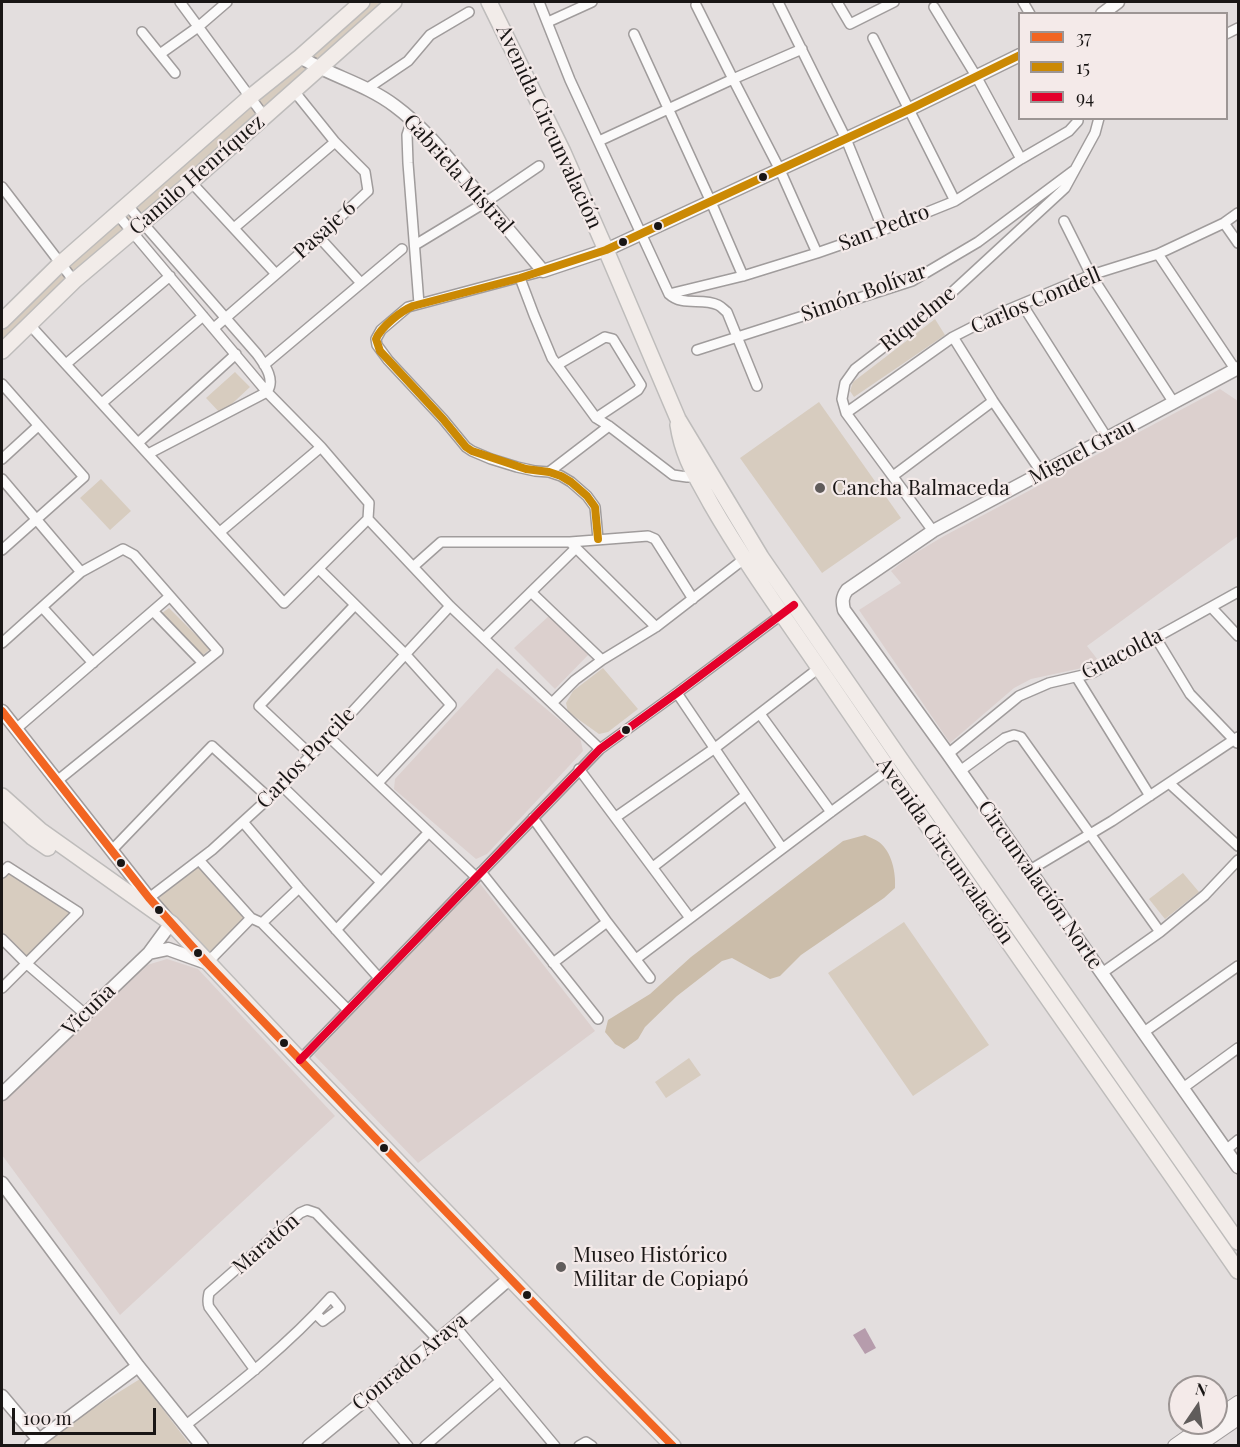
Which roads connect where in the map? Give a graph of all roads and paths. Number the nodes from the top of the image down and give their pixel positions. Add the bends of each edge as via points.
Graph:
1 (180, 2) edge
2 (227, 2) edge
3 (362, 2) edge
4 (394, 2) edge
5 (489, 2) edge
6 (538, 2) edge
7 (592, 2) edge
8 (778, 2) edge
9 (837, 2) edge
10 (894, 2) edge
11 (1118, 4) edge
12 (696, 5) dead end
13 (934, 7) dead end
14 (469, 12) dead end
15 (1105, 12) edge
16 (548, 22) junction
17 (198, 27) junction
18 (142, 32) dead end
19 (634, 34) dead end
20 (873, 38) dead end
21 (802, 49) junction
22 (160, 54) junction
23 (1018, 56) edge
24 (300, 57) junction
25 (318, 68) junction
26 (175, 73) dead end
27 (976, 76) junction
28 (733, 79) junction
29 (368, 88) junction
30 (294, 91) junction
31 (249, 98) junction
32 (668, 109) junction
33 (910, 109) junction
34 (264, 116) junction
35 (412, 120) junction
36 (1078, 120) edge
37 (1098, 120) edge
38 (846, 139) junction
39 (599, 141) junction
40 (335, 142) junction
41 (1021, 159) junction
42 (539, 166) dead end
43 (1076, 168) junction
44 (780, 170) junction
45 (191, 182) junction
46 (2, 187) edge
47 (955, 201) junction
48 (486, 202) junction
49 (711, 202) junction
50 (122, 210) junction
51 (1239, 213) edge
52 (1064, 221) dead end
53 (1224, 223) junction
54 (137, 228) junction
55 (234, 228) junction
56 (883, 230) junction
57 (642, 234) junction
58 (320, 237) junction
59 (1239, 243) edge
60 (415, 245) junction
61 (402, 249) dead end
62 (606, 250) junction
63 (816, 253) junction
64 (1158, 254) junction
65 (60, 264) junction
66 (543, 271) junction
67 (276, 274) junction
68 (1091, 275) junction
69 (170, 276) junction
70 (743, 276) junction
71 (520, 278) junction
72 (74, 281) junction
73 (361, 283) junction
74 (669, 294) junction
75 (419, 304) junction
76 (1022, 304) junction
77 (203, 316) junction
78 (226, 317) junction
79 (2, 321) edge
80 (29, 324) junction
81 (213, 328) junction
82 (736, 337) junction
83 (953, 337) junction
84 (697, 350) dead end
85 (2, 351) edge
86 (236, 354) junction
87 (66, 364) junction
88 (557, 364) junction
89 (264, 365) junction
90 (1237, 369) edge
91 (2, 384) edge
92 (757, 386) dead end
93 (267, 392) junction
94 (993, 401) junction
95 (102, 403) junction
96 (1174, 403) junction
97 (846, 412) junction
98 (596, 418) junction
99 (678, 418) junction
100 (38, 426) junction
101 (609, 426) junction
102 (1107, 438) junction
103 (138, 443) junction
104 (321, 447) junction
105 (148, 454) junction
106 (2, 459) edge
107 (549, 472) junction
108 (1042, 473) junction
109 (892, 476) junction
110 (695, 477) junction
111 (2, 479) edge
112 (36, 519) junction
113 (368, 519) junction
114 (933, 531) junction
115 (219, 532) junction
116 (598, 539) junction
117 (573, 545) junction
118 (2, 550) edge
119 (744, 559) junction
120 (414, 566) junction
121 (319, 569) junction
122 (81, 572) junction
123 (531, 592) junction
124 (1239, 592) edge
125 (170, 597) junction
126 (693, 599) junction
127 (842, 602) joint
128 (356, 605) junction
129 (450, 606) junction
130 (42, 607) junction
131 (1211, 608) junction
132 (788, 610) junction
133 (153, 611) junction
134 (656, 627) junction
135 (1239, 636) edge
136 (484, 638) junction
137 (1156, 638) junction
138 (2, 643) edge
139 (406, 655) junction
140 (602, 660) junction
141 (93, 663) junction
142 (203, 663) junction
143 (819, 668) junction
144 (1077, 678) junction
145 (677, 693) junction
146 (552, 703) junction
147 (2, 711) edge
148 (760, 714) junction
149 (16, 729) junction
150 (329, 737) junction
151 (1237, 741) edge
152 (715, 748) junction
153 (600, 749) junction
154 (948, 753) junction
155 (311, 755) junction
156 (579, 769) junction
157 (888, 770) junction
158 (960, 771) junction
159 (57, 781) junction
160 (378, 783) junction
161 (1169, 783) junction
162 (281, 785) junction
163 (746, 795) junction
164 (2, 796) edge
165 (1150, 796) junction
166 (269, 798) junction
167 (2, 810) edge
168 (831, 812) junction
169 (616, 817) junction
170 (533, 818) junction
171 (243, 822) junction
172 (429, 832) junction
173 (1090, 834) junction
174 (1239, 846) edge
175 (782, 848) junction
176 (112, 850) junction
177 (199, 860) junction
178 (1239, 860) edge
179 (653, 867) junction
180 (5, 870) edge
181 (1029, 870) junction
182 (478, 874) junction
183 (381, 882) junction
184 (299, 888) junction
185 (149, 898) junction
186 (251, 918) junction
187 (690, 918) junction
188 (607, 922) junction
189 (171, 923) junction
190 (262, 923) junction
191 (336, 930) junction
192 (1160, 932) junction
193 (2, 939) edge
194 (149, 953) junction
195 (636, 959) junction
196 (27, 963) junction
197 (207, 963) junction
198 (553, 963) junction
199 (1239, 966) edge
200 (1102, 973) junction
201 (379, 978) junction
202 (650, 978) dead end
203 (2, 988) edge
204 (348, 1011) junction
205 (85, 1014) junction
206 (598, 1019) dead end
207 (1144, 1032) junction
208 (1239, 1048) edge
209 (300, 1060) junction
210 (1183, 1088) junction
211 (2, 1094) edge
212 (1239, 1140) edge
213 (1226, 1150) junction
214 (1239, 1167) edge
215 (2, 1183) edge
216 (1239, 1242) edge
217 (1239, 1271) edge
218 (510, 1278) junction
219 (316, 1314) dead end
220 (454, 1326) junction
221 (438, 1340) junction
222 (138, 1366) junction
223 (255, 1370) junction
224 (500, 1381) junction
225 (2, 1396) edge
226 (368, 1397) junction
227 (1239, 1418) edge
228 (186, 1425) junction
229 (1191, 1435) edge
230 (35, 1443) edge
231 (317, 1443) edge
232 (202, 1446) edge
233 (408, 1446) edge
234 (425, 1446) edge
235 (555, 1446) edge
236 (673, 1446) edge
237 (1175, 1446) edge
238 (1197, 1446) edge

1 - 17 street
2 - 17 street
3 - 24 main road, Camilo Henríquez
4 - 25 main road, Camilo Henríquez
5 - 62 main road, Avenida Circunvalación
6 - 16 street
7 - 16 street
8 - 21 street
9 - 10 street via 850,24
11 - 15 street
12 - 28 street
13 - 27 street
14 - 29 street via 430,35 408,62
16 - 39 street
17 - 22 street
17 - 31 street
18 - 22 street
19 - 32 street
20 - 33 street
21 - 28 street
21 - 38 street
22 - 26 street
23 - 27 street
24 - 25 street, Gabriela Mistral
24 - 31 main road, Camilo Henríquez
25 - 29 street, Gabriela Mistral
25 - 30 main road, Camilo Henríquez
27 - 33 street
27 - 41 street
28 - 32 street
28 - 44 street
29 - 35 street, Gabriela Mistral
30 - 34 main road, Camilo Henríquez
30 - 40 street, Pasaje 6
31 - 34 street
31 - 50 main road, Camilo Henríquez
32 - 39 street
32 - 49 street
33 - 38 street
33 - 47 street
34 - 45 main road, Camilo Henríquez
35 - 48 street, Gabriela Mistral
35 - 60 street via 407,142
36 - 41 street, San Pedro via 1069,132
37 - 43 street, Riquelme
38 - 44 street
38 - 56 street
39 - 57 street
40 - 55 street
40 - 58 street, Pasaje 6 via 365,171 368,191
41 - 47 street, San Pedro
42 - 48 street
43 - 82 street, Simón Bolívar via 978,242 912,281
43 - 97 street, Riquelme via 1065,188 936,307 855,369 845,383 842,399
44 - 49 street
44 - 63 street
45 - 54 main road, Camilo Henríquez
45 - 55 street
46 - 65 street
47 - 56 street, San Pedro
48 - 60 street
48 - 66 street, Gabriela Mistral
49 - 57 street
49 - 70 street
50 - 54 street
50 - 54 street
50 - 65 main road, Camilo Henríquez
51 - 53 street, Carlos Condell
52 - 68 street
53 - 59 street
53 - 64 street, Carlos Condell
54 - 69 street
54 - 72 main road, Camilo Henríquez
54 - 78 street
55 - 67 street
56 - 63 street, San Pedro
57 - 62 street
57 - 74 street
58 - 67 street, Pasaje 6
58 - 73 street
60 - 75 street
61 - 73 street
62 - 66 street
62 - 99 main road, Avenida Circunvalación
63 - 70 street, San Pedro
64 - 68 street, Carlos Condell
64 - 90 street
65 - 72 street
65 - 79 main road, Camilo Henríquez
66 - 71 street
67 - 78 street, Pasaje 6
68 - 76 street, Carlos Condell
68 - 96 street
69 - 77 street
69 - 87 street
70 - 74 street, San Pedro
71 - 75 street
71 - 88 street
72 - 80 main road, Camilo Henríquez
73 - 89 street
74 - 82 street via 674,299 718,305 726,312
75 - 107 street via 408,308 376,339 388,360 466,447 517,467
76 - 83 street, Carlos Condell
76 - 102 street
77 - 81 street
77 - 95 street
78 - 81 street, Pasaje 6
78 - 89 street
80 - 85 main road, Camilo Henríquez
80 - 87 street
81 - 86 street
82 - 84 street, Simón Bolívar
82 - 92 street
83 - 94 street
83 - 97 street, Carlos Condell
86 - 93 street
86 - 103 street
87 - 95 street
88 - 98 street
88 - 98 street via 605,337 614,339 641,385
89 - 93 street via 271,385
90 - 96 street, Miguel Grau
91 - 100 street
93 - 104 street
93 - 105 street
94 - 108 street
94 - 109 street
95 - 103 street
96 - 102 street, Miguel Grau
97 - 109 street
98 - 101 street
99 - 110 main road, Avenida Circunvalación via 683,448
99 - 132 main road, Avenida Circunvalación
100 - 106 street
100 - 112 street via 84,477
101 - 107 street
101 - 110 street via 673,475
102 - 108 street, Miguel Grau
103 - 105 street
104 - 113 street via 369,503
104 - 115 street
105 - 115 street
107 - 116 street via 571,482 592,501
108 - 114 street, Miguel Grau
109 - 114 street
110 - 119 main road, Avenida Circunvalación
111 - 112 street
112 - 118 street
112 - 122 street
113 - 120 street
113 - 121 street
114 - 127 street, Miguel Grau via 847,590
115 - 121 street via 284,603
116 - 117 street
116 - 126 street via 651,536
117 - 120 street via 441,542
117 - 123 street
117 - 134 street
119 - 126 street
119 - 132 main road, Avenida Circunvalación
120 - 129 street
121 - 128 street
122 - 125 street via 123,549 134,555
122 - 130 street
123 - 136 street
123 - 140 street
124 - 131 street, Guacolda
125 - 133 street
125 - 142 street via 218,651
126 - 134 street
127 - 154 street, Circunvalación Norte
128 - 139 street
128 - 155 street via 259,706
129 - 136 street
129 - 139 street, Carlos Porcile
130 - 138 street
130 - 141 street
131 - 135 street
131 - 137 street, Guacolda
132 - 143 main road, Avenida Circunvalación
132 - 145 street
132 - 216 main road, Avenida Circunvalación via 901,760
133 - 141 street
133 - 142 street
134 - 140 street
136 - 146 street
137 - 144 street, Guacolda
137 - 151 street via 1190,694
139 - 150 street, Carlos Porcile
139 - 160 street via 451,705
140 - 146 street
141 - 149 street
142 - 159 street
143 - 148 street
143 - 157 main road, Avenida Circunvalación
144 - 154 street, Guacolda via 1049,683 1019,696
144 - 165 street
145 - 152 street
145 - 153 street
146 - 153 street
147 - 149 street
148 - 152 street
148 - 168 street
149 - 159 street
150 - 155 street, Carlos Porcile
150 - 160 street
151 - 161 street
152 - 163 street
152 - 169 street
153 - 156 street
154 - 158 street, Circunvalación Norte
155 - 162 street, Carlos Porcile
156 - 169 street
156 - 170 street
157 - 168 street
157 - 217 main road, Avenida Circunvalación
158 - 173 street via 1005,738 1021,737
158 - 181 street, Circunvalación Norte
159 - 176 street
160 - 172 street
161 - 165 street
161 - 174 street
162 - 166 street, Carlos Porcile
162 - 183 street
163 - 175 street
163 - 179 street
164 - 189 main road via 40,830
165 - 173 street
166 - 171 street, Carlos Porcile
166 - 176 street via 212,746
167 - 189 main road via 32,837
168 - 175 street
169 - 179 street
170 - 182 street
170 - 188 street
171 - 177 street, Carlos Porcile
171 - 184 street
172 - 182 street
172 - 183 street
173 - 181 street
173 - 192 street
175 - 187 street
176 - 185 street
177 - 185 street, Carlos Porcile
177 - 186 street
178 - 192 street
179 - 187 street
180 - 196 street via 78,912
181 - 200 street, Circunvalación Norte
182 - 198 street
182 - 201 street
183 - 191 street
184 - 190 street
184 - 191 street
185 - 189 street
186 - 190 street
186 - 197 street
187 - 195 street
188 - 195 street
188 - 198 street
189 - 194 street, Vicuña
189 - 197 main road
190 - 204 street
191 - 201 street
192 - 200 street
193 - 196 street
194 - 197 street via 168,949
194 - 205 street, Vicuña
195 - 202 street
196 - 203 street
196 - 205 street
197 - 209 main road
198 - 206 street
199 - 207 street
200 - 207 street, Circunvalación Norte
201 - 204 street
204 - 209 street
205 - 211 street, Vicuña
207 - 210 street, Circunvalación Norte
208 - 210 street
209 - 218 main road
210 - 213 street, Circunvalación Norte
212 - 213 street
213 - 214 street, Circunvalación Norte
215 - 222 street
218 - 220 street, Conrado Araya
218 - 236 main road
219 - 223 street
220 - 221 street, Conrado Araya
220 - 224 street
221 - 223 street, Maratón via 316,1213 305,1210 209,1293 209,1307
221 - 226 street, Conrado Araya
222 - 228 street
222 - 230 street
223 - 228 street
224 - 234 street
224 - 235 street
225 - 230 street
226 - 231 street, Conrado Araya
226 - 233 street
227 - 238 main road
228 - 232 street
229 - 237 main road

